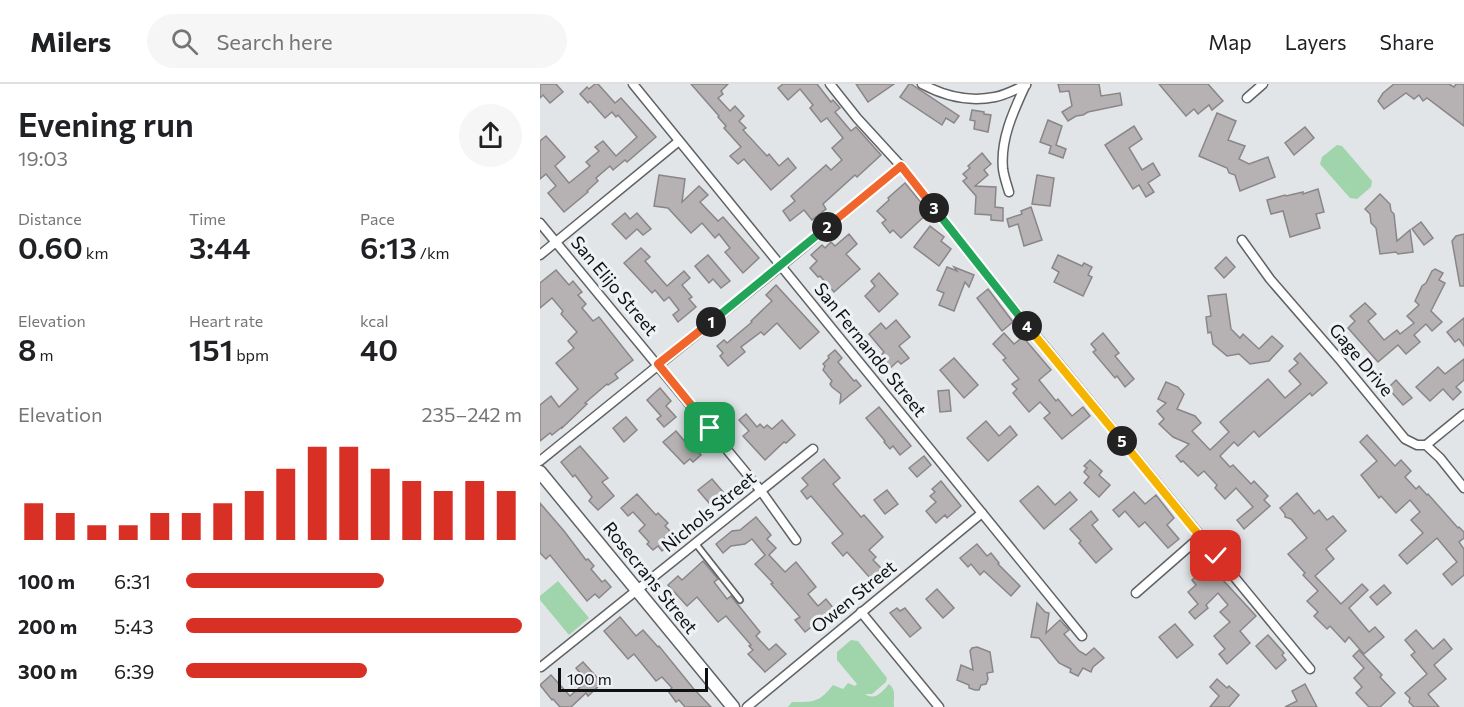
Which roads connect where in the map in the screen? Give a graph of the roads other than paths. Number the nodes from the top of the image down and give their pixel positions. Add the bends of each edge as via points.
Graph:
1 (633, 84) edge
2 (830, 84) edge
3 (922, 84) edge
4 (1026, 84) edge
5 (1263, 84) edge
6 (1247, 98) dead end
7 (679, 141) junction
8 (901, 166) junction
9 (1009, 192) dead end
10 (540, 222) edge
11 (1242, 240) dead end
12 (556, 242) junction
13 (540, 255) edge
14 (781, 266) junction
15 (658, 364) junction
16 (1464, 414) edge
17 (1426, 445) junction
18 (813, 449) dead end
19 (540, 461) edge
20 (540, 472) edge
21 (1464, 488) edge
22 (761, 491) junction
23 (982, 513) junction
24 (1200, 537) junction
25 (796, 540) dead end
26 (696, 544) junction
27 (637, 591) junction
28 (1136, 593) dead end
29 (740, 600) dead end
30 (861, 612) junction
31 (1082, 636) dead end
32 (541, 667) edge
33 (1310, 669) dead end
34 (733, 707) edge
35 (747, 707) edge
36 (939, 707) edge

1 - 7 street, San Fernando Street
2 - 8 street
3 - 4 street via 974,99 997,97
4 - 9 street via 1004,144 1003,169
5 - 6 street
7 - 12 street
7 - 14 street, San Fernando Street
8 - 14 street
8 - 24 street
10 - 12 street, San Elijo Street
11 - 17 street, Gage Drive via 1405,440
12 - 13 street
12 - 15 street, San Elijo Street
14 - 15 street
14 - 23 street, San Fernando Street
15 - 19 street
15 - 22 street, San Elijo Street
16 - 17 street
17 - 21 street, Gage Drive
18 - 22 street, Nichols Street
20 - 27 street, Rosecrans Street
22 - 25 street, San Elijo Street
22 - 26 street, Nichols Street
23 - 30 street, Owen Street
23 - 31 street, San Fernando Street
24 - 28 street
24 - 33 street
26 - 27 street, Nichols Street
26 - 29 lane
27 - 32 street, Nichols Street
27 - 34 street, Rosecrans Street
30 - 35 street, Owen Street
30 - 36 street

